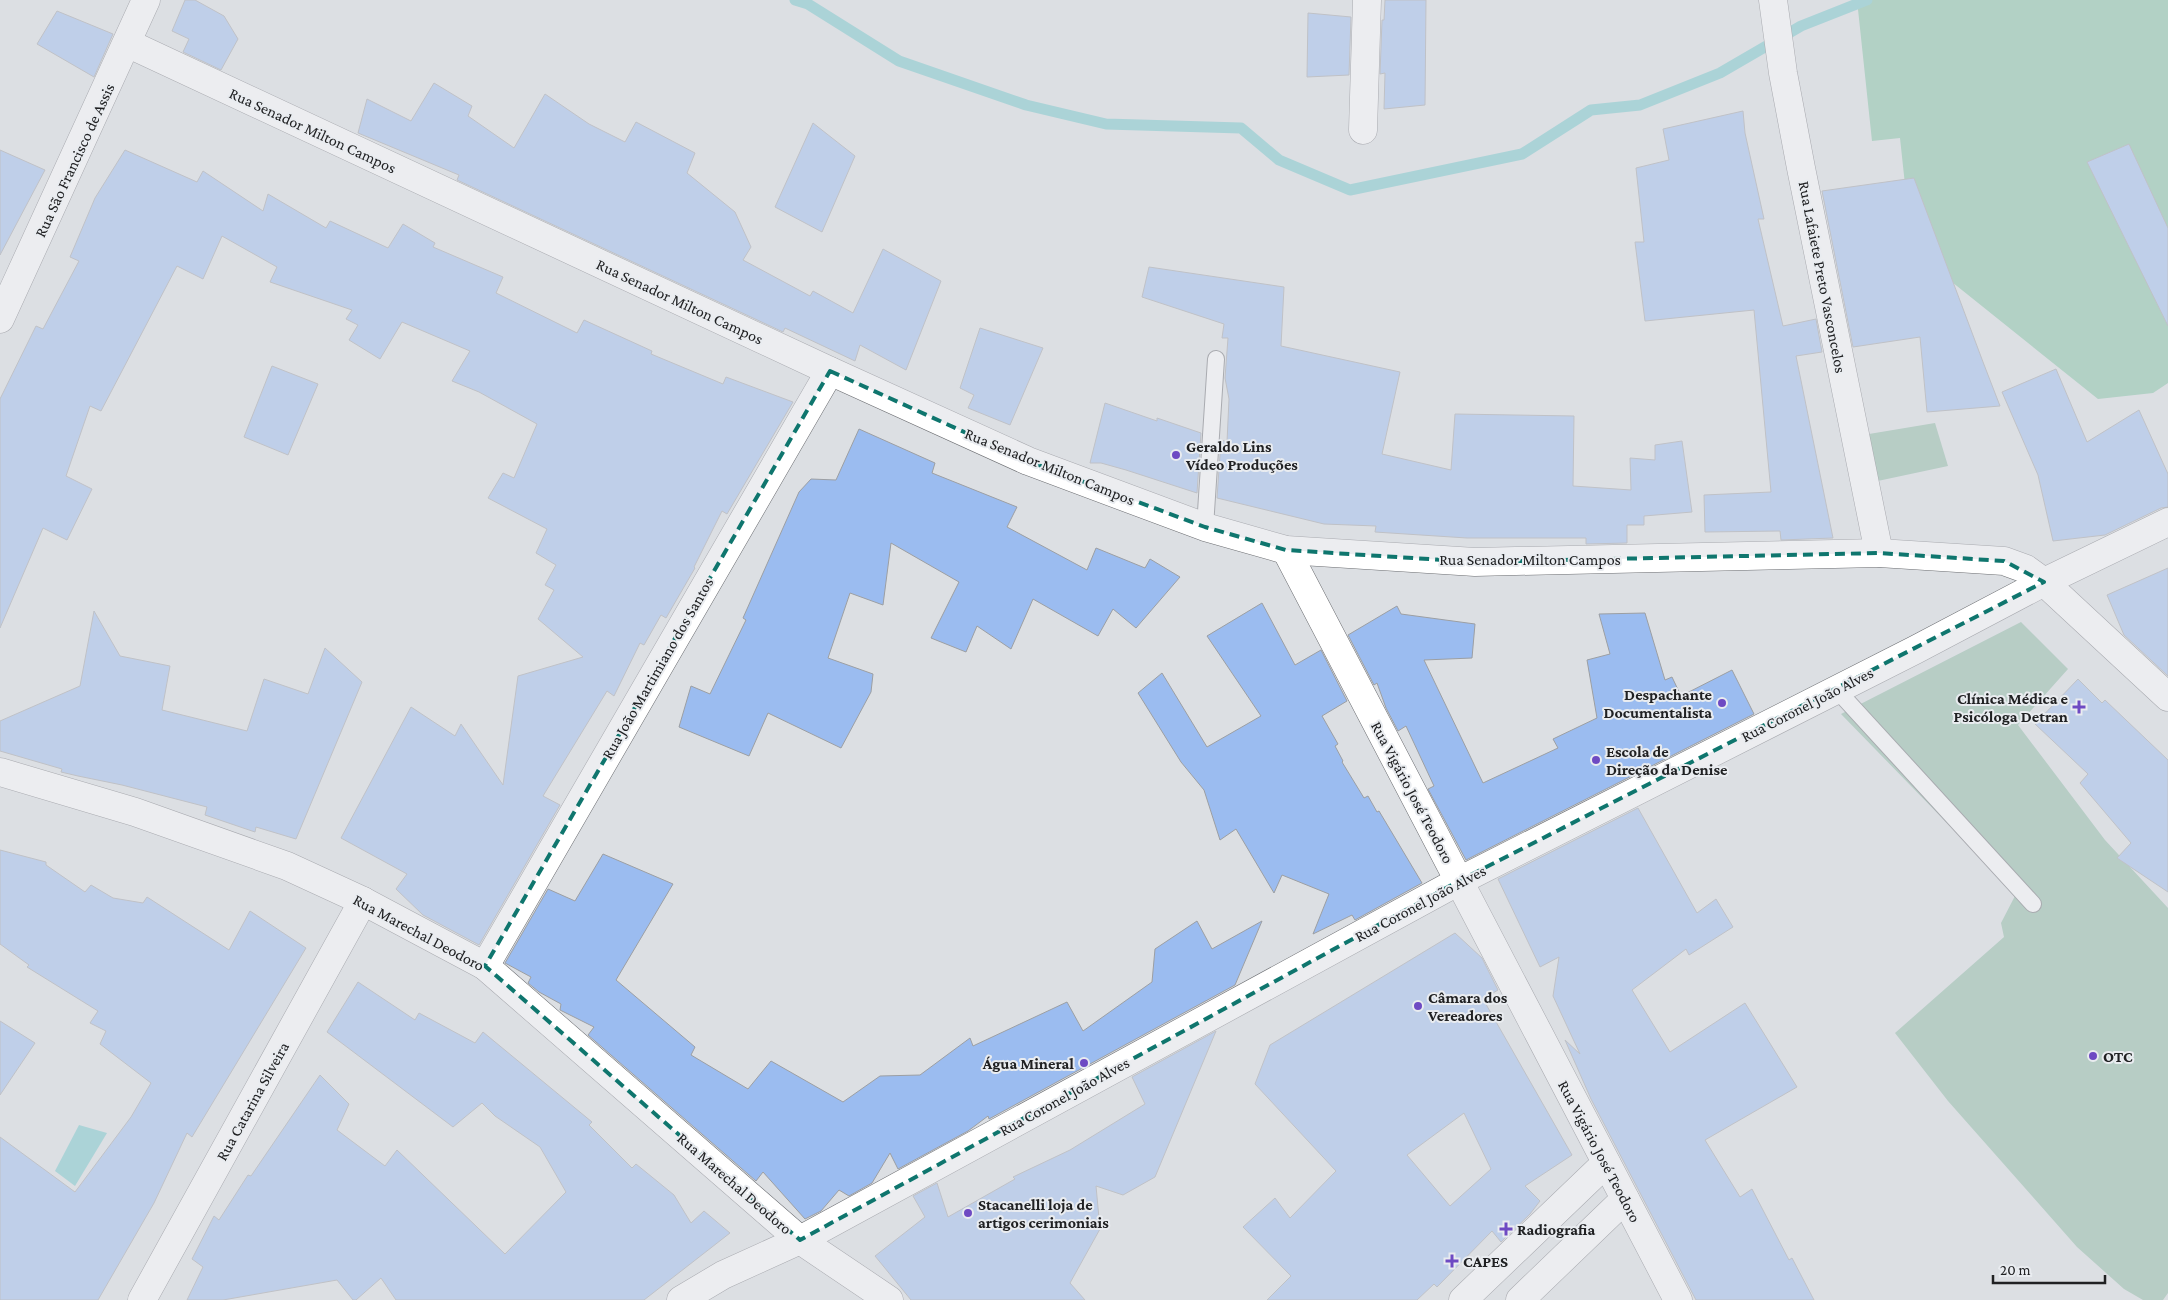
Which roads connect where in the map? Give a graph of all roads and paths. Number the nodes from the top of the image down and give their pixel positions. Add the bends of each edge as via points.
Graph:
1 (146, 0) edge
2 (1367, 0) edge
3 (1774, 4) edge
4 (127, 43) junction
5 (1363, 130) dead end
6 (0, 319) edge
7 (1216, 359) dead end
8 (830, 371) junction
9 (2168, 522) edge
10 (1205, 527) junction
11 (1286, 550) junction
12 (1879, 553) junction
13 (2044, 582) junction
14 (1836, 689) junction
15 (2168, 697) edge
16 (0, 772) edge
17 (1459, 881) junction
18 (362, 901) junction
19 (2033, 904) dead end
20 (485, 966) junction
21 (1606, 1163) junction
22 (1625, 1199) junction
23 (800, 1240) junction
24 (1522, 1243) junction
25 (1551, 1269) junction
26 (142, 1300) edge
27 (681, 1300) edge
28 (889, 1300) edge
29 (1463, 1300) edge
30 (1520, 1300) edge
31 (1678, 1300) edge

1 - 4 street, Rua São Francisco de Assis
2 - 5 street
3 - 12 street, Rua Lafaiete Preto Vasconcelos via 1783,73
4 - 6 street, Rua São Francisco de Assis
4 - 8 street, Rua Senador Milton Campos
7 - 10 lane
8 - 10 street, Rua Senador Milton Campos via 1028,461
8 - 20 street, Rua João Martimiano dos Santos
9 - 13 street, Rua Coronel João Alves
10 - 11 street, Rua Senador Milton Campos
11 - 12 street, Rua Senador Milton Campos via 1475,562
11 - 17 street, Rua Vigário José Teodoro
12 - 13 street, Rua Senador Milton Campos via 2004,561
13 - 14 street, Rua Coronel João Alves
13 - 15 street, Rua Senador Milton Campos
14 - 17 street, Rua Coronel João Alves
14 - 19 lane
16 - 18 street, Rua Marechal Deodoro via 135,812 287,866
17 - 21 street, Rua Vigário José Teodoro
17 - 23 street, Rua Coronel João Alves
18 - 20 street, Rua Marechal Deodoro
18 - 26 street, Rua Catarina Silveira
20 - 23 street, Rua Marechal Deodoro
21 - 22 street, Rua Vigário José Teodoro
21 - 24 street
22 - 25 street
22 - 31 street, Rua Vigário José Teodoro
23 - 27 street, Rua Coronel João Alves via 723,1275
23 - 28 street, Rua Marechal Deodoro
24 - 25 street
24 - 29 street
25 - 30 street

